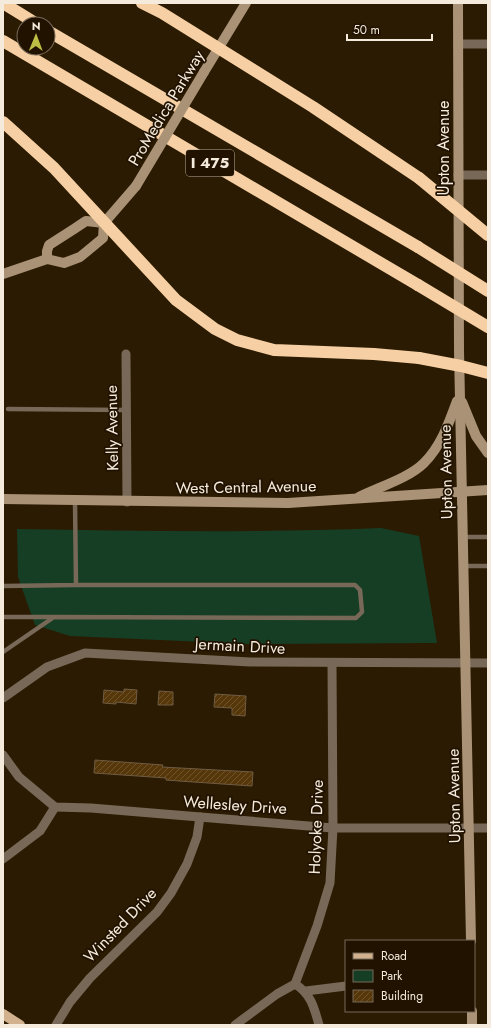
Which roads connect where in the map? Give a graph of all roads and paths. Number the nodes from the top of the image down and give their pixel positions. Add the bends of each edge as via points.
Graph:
1 (3, 3) edge
2 (142, 3) edge
3 (246, 3) edge
4 (458, 3) edge
5 (24, 16) edge
6 (56, 36) edge
7 (3, 41) edge
8 (458, 44) junction
9 (488, 44) edge
10 (219, 49) junction
11 (3, 122) edge
12 (458, 175) junction
13 (488, 175) edge
14 (104, 223) junction
15 (488, 235) edge
16 (47, 259) junction
17 (3, 274) edge
18 (488, 291) edge
19 (488, 326) edge
20 (126, 354) dead end
21 (488, 373) edge
22 (460, 396) junction
23 (8, 408) dead end
24 (126, 410) junction
25 (488, 454) edge
26 (488, 490) edge
27 (462, 491) junction
28 (354, 499) junction
29 (3, 500) edge
30 (75, 501) junction
31 (127, 502) junction
32 (463, 537) junction
33 (488, 537) edge
34 (464, 566) junction
35 (488, 566) edge
36 (76, 585) junction
37 (3, 586) edge
38 (3, 617) edge
39 (54, 617) junction
40 (3, 652) edge
41 (466, 663) junction
42 (488, 663) edge
43 (332, 664) junction
44 (3, 698) edge
45 (3, 755) edge
46 (55, 807) junction
47 (200, 817) junction
48 (333, 828) junction
49 (470, 828) junction
50 (488, 828) edge
51 (3, 859) edge
52 (471, 940) edge
53 (295, 984) junction
54 (345, 986) edge
55 (306, 991) junction
56 (472, 1012) edge
57 (3, 1014) edge
58 (20, 1025) edge
59 (56, 1025) edge
60 (235, 1025) edge
61 (319, 1025) edge
62 (472, 1025) edge

1 - 5 highway
2 - 10 highway
3 - 10 main road, ProMedica Parkway
4 - 8 main road, Upton Avenue
6 - 18 highway, I 475, bridge via 418,247
7 - 19 highway, I 475, bridge
8 - 9 street
8 - 12 main road, Upton Avenue
10 - 14 main road, ProMedica Parkway, bridge via 136,186
10 - 15 highway, bridge via 313,107 419,178
11 - 14 highway via 54,168
12 - 13 street
12 - 22 main road, Upton Avenue
14 - 16 main road via 86,221 49,245
14 - 16 main road, ProMedica Parkway via 101,240 80,257 64,263
14 - 21 highway, bridge via 176,300 215,330 237,340 274,350 419,358
16 - 17 main road, ProMedica Parkway
20 - 24 street, Kelly Avenue
22 - 25 main road via 476,436
22 - 27 main road, Upton Avenue
22 - 28 main road via 448,427 424,463 411,473
23 - 24 lane
24 - 31 street, Kelly Avenue
26 - 27 main road, West Central Avenue
27 - 28 main road, West Central Avenue
27 - 32 main road, Upton Avenue
28 - 31 main road, West Central Avenue via 288,503
29 - 30 main road, West Central Avenue
30 - 31 main road, West Central Avenue
30 - 36 lane
32 - 33 lane
32 - 34 main road, Upton Avenue
34 - 35 lane
34 - 41 main road, Upton Avenue
36 - 37 lane
36 - 39 lane via 355,585 360,590 362,612 356,618
38 - 39 lane
39 - 40 lane
41 - 42 street, Jermain Drive
41 - 43 street, Jermain Drive
41 - 49 main road, Upton Avenue
43 - 44 street, Jermain Drive via 85,653 47,667
43 - 48 street, Holyoke Drive
45 - 46 street via 19,777
46 - 47 street, Wellesley Drive
46 - 51 street via 40,831
47 - 48 street, Wellesley Drive
47 - 59 street, Winsted Drive via 197,837 187,864 171,893 157,912 90,978 70,1002
48 - 49 street, Wellesley Drive
48 - 53 street, Holyoke Drive via 330,883
49 - 50 street, Wellesley Drive
49 - 52 main road, Upton Avenue
53 - 55 street
53 - 60 street
54 - 55 street
55 - 61 street
56 - 62 main road
57 - 58 main road

